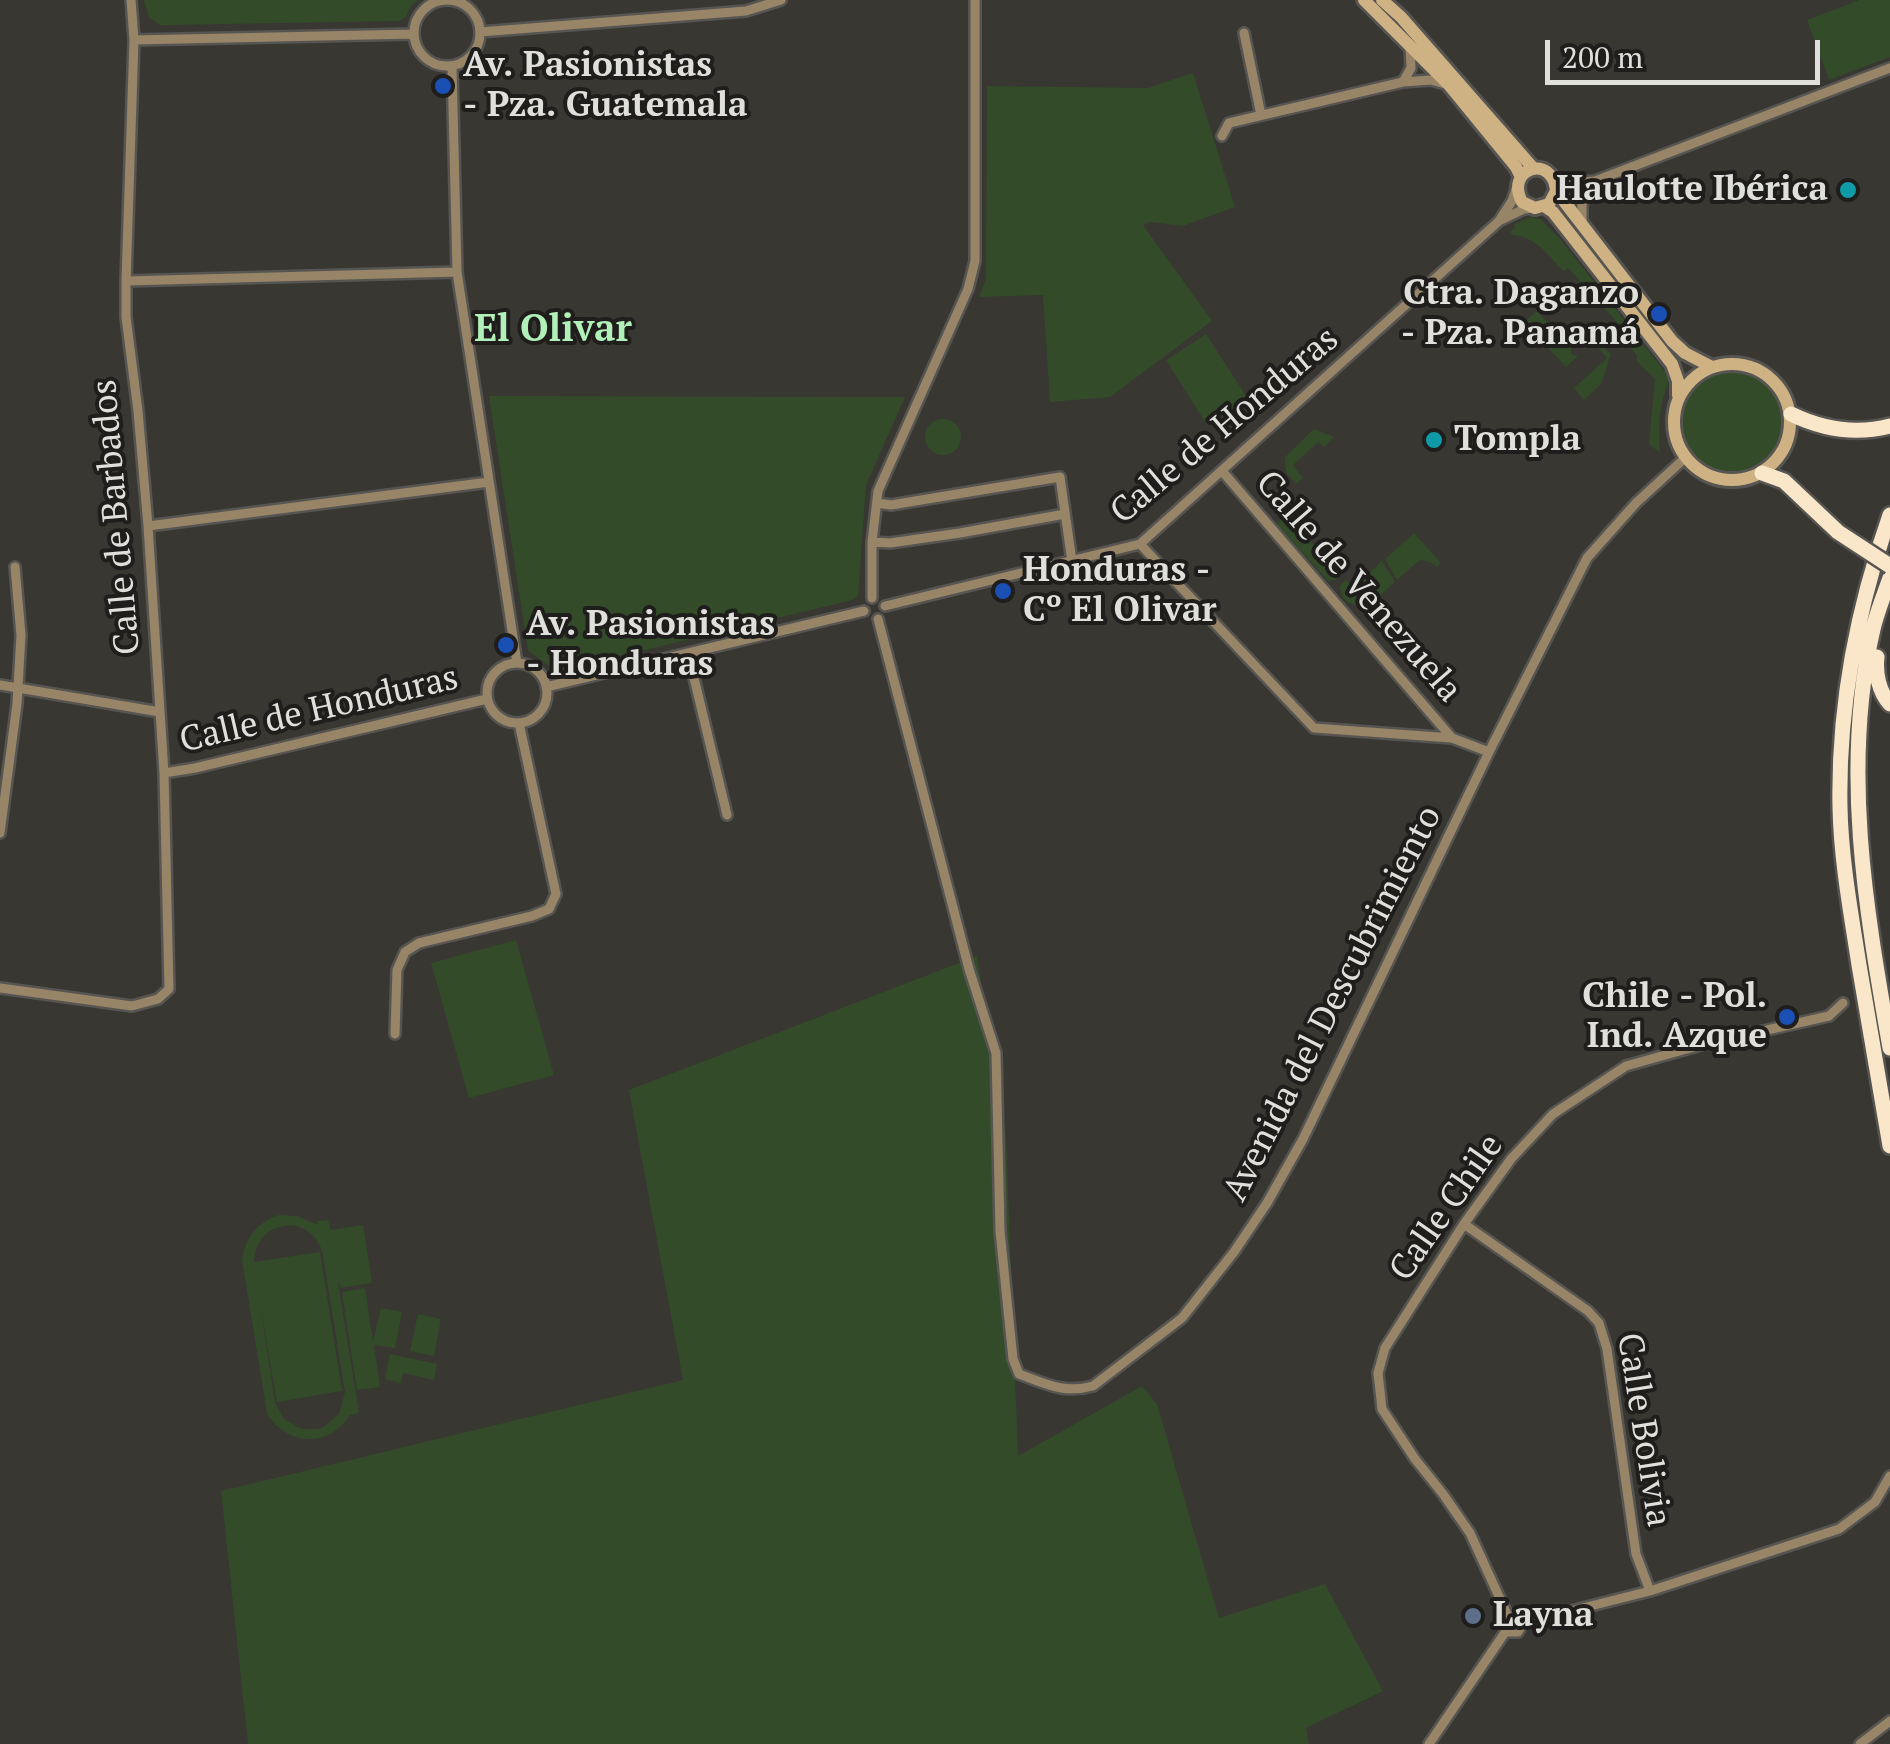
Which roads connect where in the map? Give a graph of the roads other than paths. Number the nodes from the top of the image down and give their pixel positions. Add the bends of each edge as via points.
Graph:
1 (131, 0) edge
2 (450, 0) edge
3 (781, 0) edge
4 (976, 0) edge
5 (1364, 0) edge
6 (1382, 0) edge
7 (480, 32) junction
8 (1244, 33) dead end
9 (414, 34) junction
10 (134, 40) junction
11 (1409, 45) junction
12 (452, 66) junction
13 (1890, 68) edge
14 (1403, 82) junction
15 (1449, 86) junction
16 (1261, 116) junction
17 (1222, 136) dead end
18 (1534, 169) junction
19 (1519, 182) junction
20 (1595, 182) junction
21 (1556, 186) junction
22 (1540, 207) junction
23 (1499, 221) junction
24 (1582, 223) junction
25 (457, 272) junction
26 (126, 281) junction
27 (1712, 367) junction
28 (1678, 398) junction
29 (1790, 414) junction
30 (1890, 426) edge
31 (1686, 458) junction
32 (1222, 472) junction
33 (1762, 473) junction
34 (490, 482) junction
35 (877, 503) junction
36 (1065, 514) junction
37 (1890, 515) edge
38 (148, 526) junction
39 (872, 542) junction
40 (1140, 544) junction
41 (1072, 562) junction
42 (1890, 566) edge
43 (15, 567) dead end
44 (1889, 580) edge
45 (872, 598) junction
46 (885, 606) junction
47 (864, 611) junction
48 (878, 619) junction
49 (688, 653) junction
50 (517, 663) junction
51 (0, 685) edge
52 (18, 687) junction
53 (546, 687) junction
54 (487, 699) junction
55 (1890, 704) edge
56 (160, 712) junction
57 (520, 723) junction
58 (1452, 738) junction
59 (1489, 752) junction
60 (164, 773) junction
61 (727, 815) dead end
62 (0, 833) edge
63 (1869, 928) junction
64 (0, 988) edge
65 (1890, 1000) edge
66 (1843, 1003) dead end
67 (396, 1034) dead end
68 (1890, 1048) edge
69 (1890, 1146) edge
70 (1464, 1224) junction
71 (1890, 1476) edge
72 (1650, 1591) junction
73 (1507, 1614) junction
74 (1522, 1623) junction
75 (1506, 1631) junction
76 (1890, 1720) edge
77 (1429, 1744) edge
78 (1860, 1744) edge

1 - 10 street, Calle de Barbados
2 - 7 street via 474,14
2 - 9 street via 429,6
3 - 7 street via 746,11
4 - 35 street via 975,261
5 - 11 main road
6 - 18 main road
7 - 12 street via 476,51
8 - 16 street
9 - 10 street
9 - 12 street via 430,62
10 - 26 street, Calle de Barbados
11 - 14 street via 1412,68
11 - 15 main road
12 - 25 street
13 - 20 street
14 - 15 street
14 - 16 street
15 - 19 main road via 1514,164
16 - 17 street via 1229,123
18 - 19 main road
18 - 21 main road via 1544,170
19 - 22 main road via 1522,202
19 - 23 street, Calle de Honduras
20 - 21 street
20 - 24 street via 1582,204
21 - 22 main road via 1552,201
21 - 24 main road
22 - 23 street, Calle de Honduras
22 - 28 main road via 1553,212 1672,364
23 - 32 street, Calle de Honduras
24 - 27 main road via 1672,341
25 - 26 street
25 - 34 street
26 - 38 street, Calle de Barbados
27 - 28 main road
27 - 29 main road via 1746,365 1762,372 1786,398
28 - 31 main road via 1674,429
29 - 30 highway via 1844,431
29 - 33 main road via 1784,450
31 - 33 main road via 1714,478
31 - 59 street, Avenida del Descubrimiento via 1587,558
32 - 40 street, Calle de Honduras
32 - 58 street, Calle de Venezuela
33 - 42 highway, bridge via 1784,481 1838,532
34 - 38 street
34 - 50 street
35 - 36 street via 1060,477
35 - 39 street
36 - 39 street
36 - 41 street
37 - 69 highway via 1856,629 1840,778 1849,902
38 - 56 street, Calle de Barbados
39 - 45 street
40 - 41 street, Calle de Honduras
40 - 58 street via 1314,728
41 - 46 street, Calle de Honduras
43 - 52 street
44 - 55 highway via 1875,668
44 - 63 highway via 1862,696 1858,806
45 - 46 street
45 - 47 street
46 - 48 street
47 - 48 street
47 - 49 street
48 - 59 street, Avenida del Descubrimiento via 996,1053 1000,1231 1013,1359 1020,1374 1050,1386 1076,1390 1107,1376 1182,1318 1234,1252 1303,1139
49 - 53 street
49 - 61 street
50 - 53 street via 536,670
50 - 54 street via 493,674
51 - 52 street
52 - 56 street
52 - 62 street
53 - 57 street via 544,707
54 - 57 street via 502,720
54 - 60 street, Calle de Honduras
56 - 60 street, Calle de Barbados
57 - 67 street via 556,894 549,909 532,916 405,952 397,970
58 - 59 street
60 - 64 street, Calle de Barbados via 169,989 132,1006
63 - 65 highway
63 - 68 highway
66 - 70 street, Calle Chile via 1829,1016 1626,1066 1554,1114
70 - 72 street, Calle Bolivia via 1600,1323 1636,1554
70 - 73 street, Calle Chile via 1386,1348 1378,1384 1389,1421 1470,1533
71 - 72 street via 1875,1502 1838,1528
72 - 74 street
73 - 74 street via 1519,1615
73 - 75 street
74 - 75 street via 1518,1632
75 - 77 street
76 - 78 street

